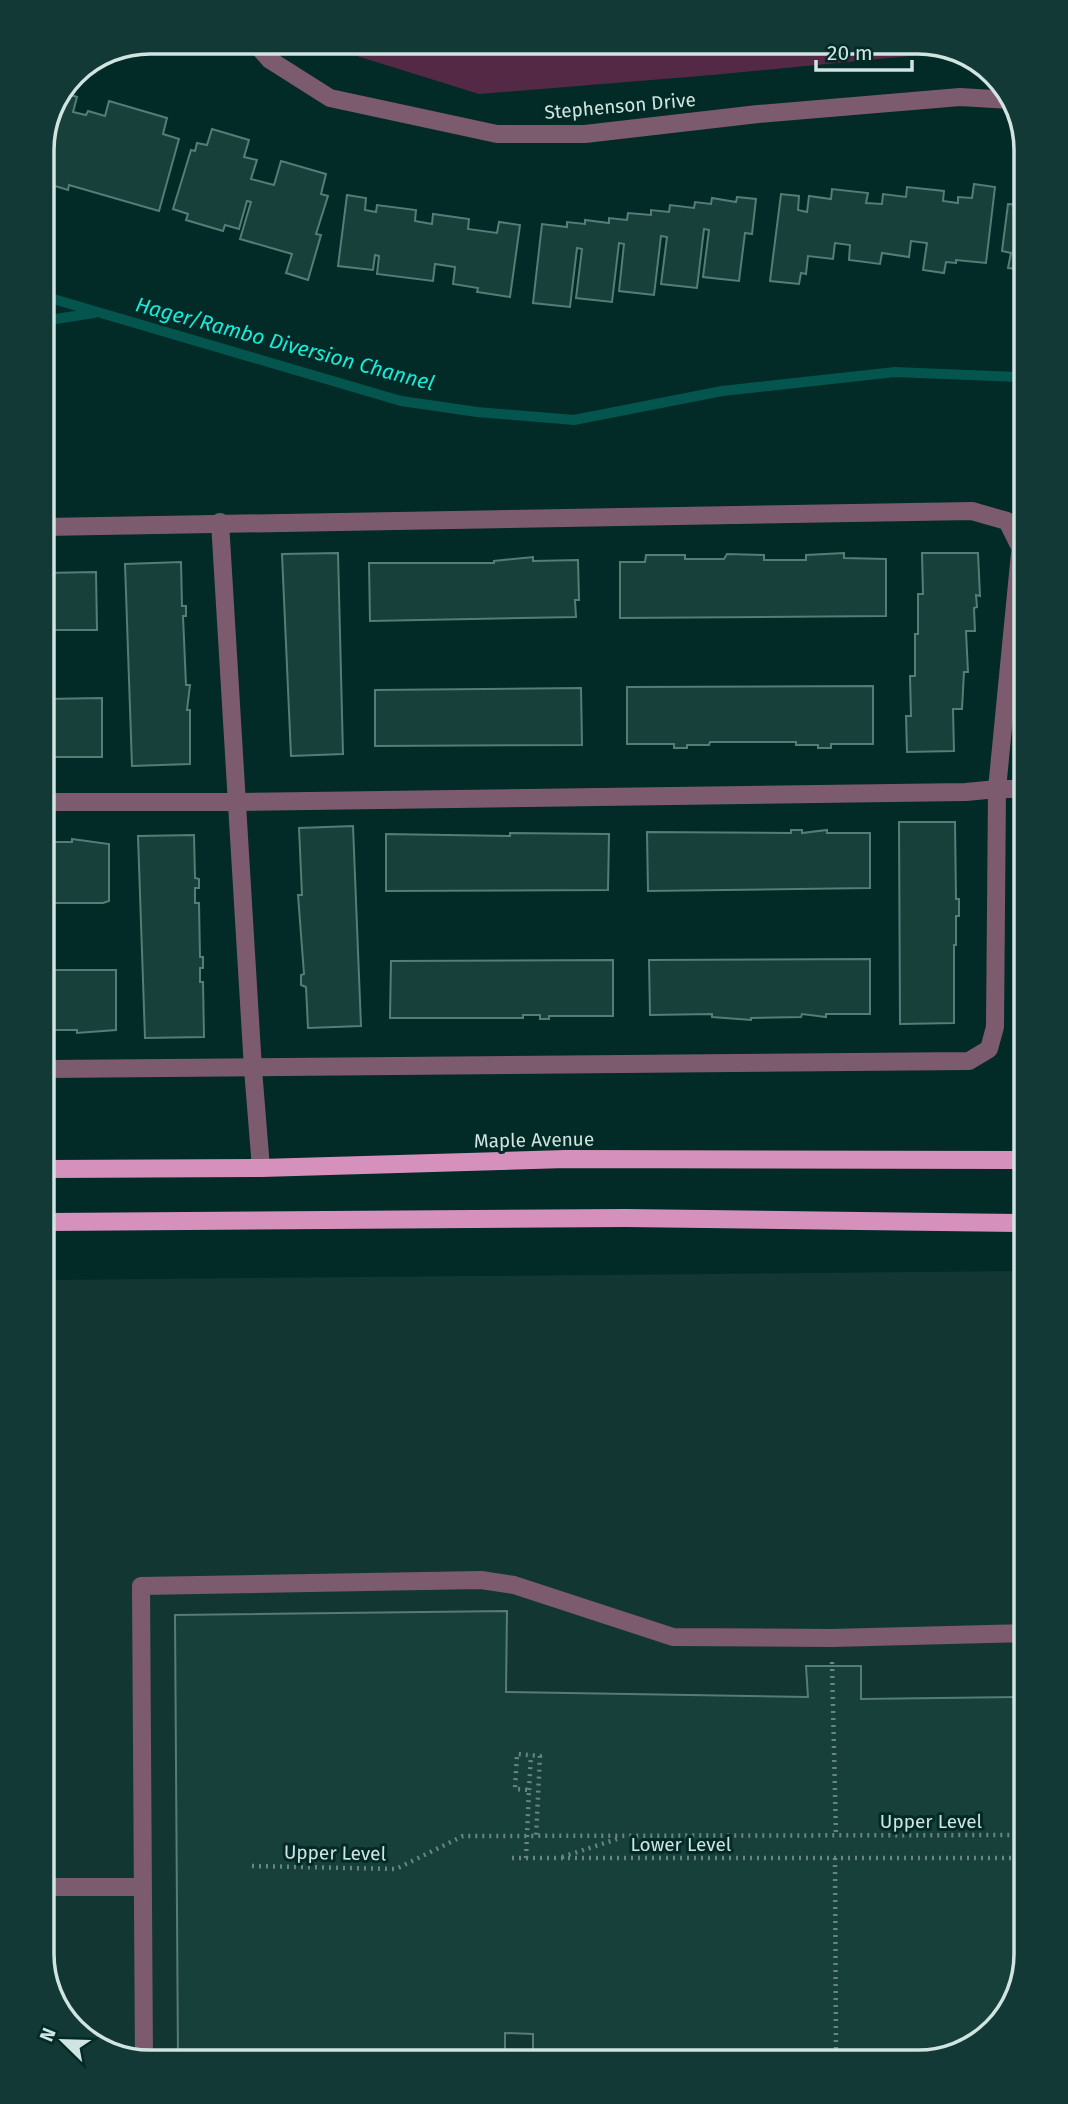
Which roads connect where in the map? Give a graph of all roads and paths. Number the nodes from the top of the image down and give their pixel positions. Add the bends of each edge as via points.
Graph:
1 (265, 54) edge
2 (999, 99) edge
3 (220, 522) junction
4 (54, 527) edge
5 (1014, 535) edge
6 (1014, 615) edge
7 (997, 789) junction
8 (1014, 789) edge
9 (54, 802) edge
10 (237, 802) junction
11 (54, 1069) edge
12 (253, 1069) junction
13 (1014, 1160) edge
14 (261, 1168) junction
15 (54, 1169) edge
16 (54, 1222) edge
17 (1014, 1223) edge
18 (1014, 1633) edge
19 (831, 1638) junction
20 (531, 1755) junction
21 (529, 1790) junction
22 (1014, 1835) edge
23 (836, 1836) junction
24 (536, 1837) junction
25 (624, 1837) junction
26 (512, 1858) dead end
27 (526, 1858) junction
28 (558, 1858) junction
29 (835, 1858) junction
30 (1014, 1858) edge
31 (252, 1866) dead end
32 (54, 1886) edge
33 (141, 1887) junction
34 (144, 2050) edge
35 (836, 2050) edge

1 - 2 street, Stephenson Drive via 330,98 498,134 585,134 960,97
3 - 4 street
3 - 5 street via 972,511 1007,521
3 - 10 street
6 - 7 street
7 - 8 street
7 - 10 street
7 - 12 street via 995,1027 989,1049 969,1061
9 - 10 street
10 - 12 street
11 - 12 street
12 - 14 street
13 - 14 main road, Maple Avenue via 566,1159
14 - 15 main road, Maple Avenue
16 - 17 main road via 625,1218
18 - 19 street
19 - 23 path
19 - 33 street via 673,1637 514,1585 481,1580 141,1586
20 - 21 path
20 - 21 path via 517,1754 515,1790
20 - 24 path via 540,1755
21 - 27 path
22 - 23 path, Upper Level
23 - 25 path, Upper Level
24 - 25 path, Upper Level
24 - 31 path, Upper Level via 463,1836 396,1869
25 - 28 path
26 - 27 path, Lower Level
27 - 28 path, Lower Level
28 - 29 path, Lower Level
29 - 30 path, Lower Level
29 - 35 path
32 - 33 street
33 - 34 street

